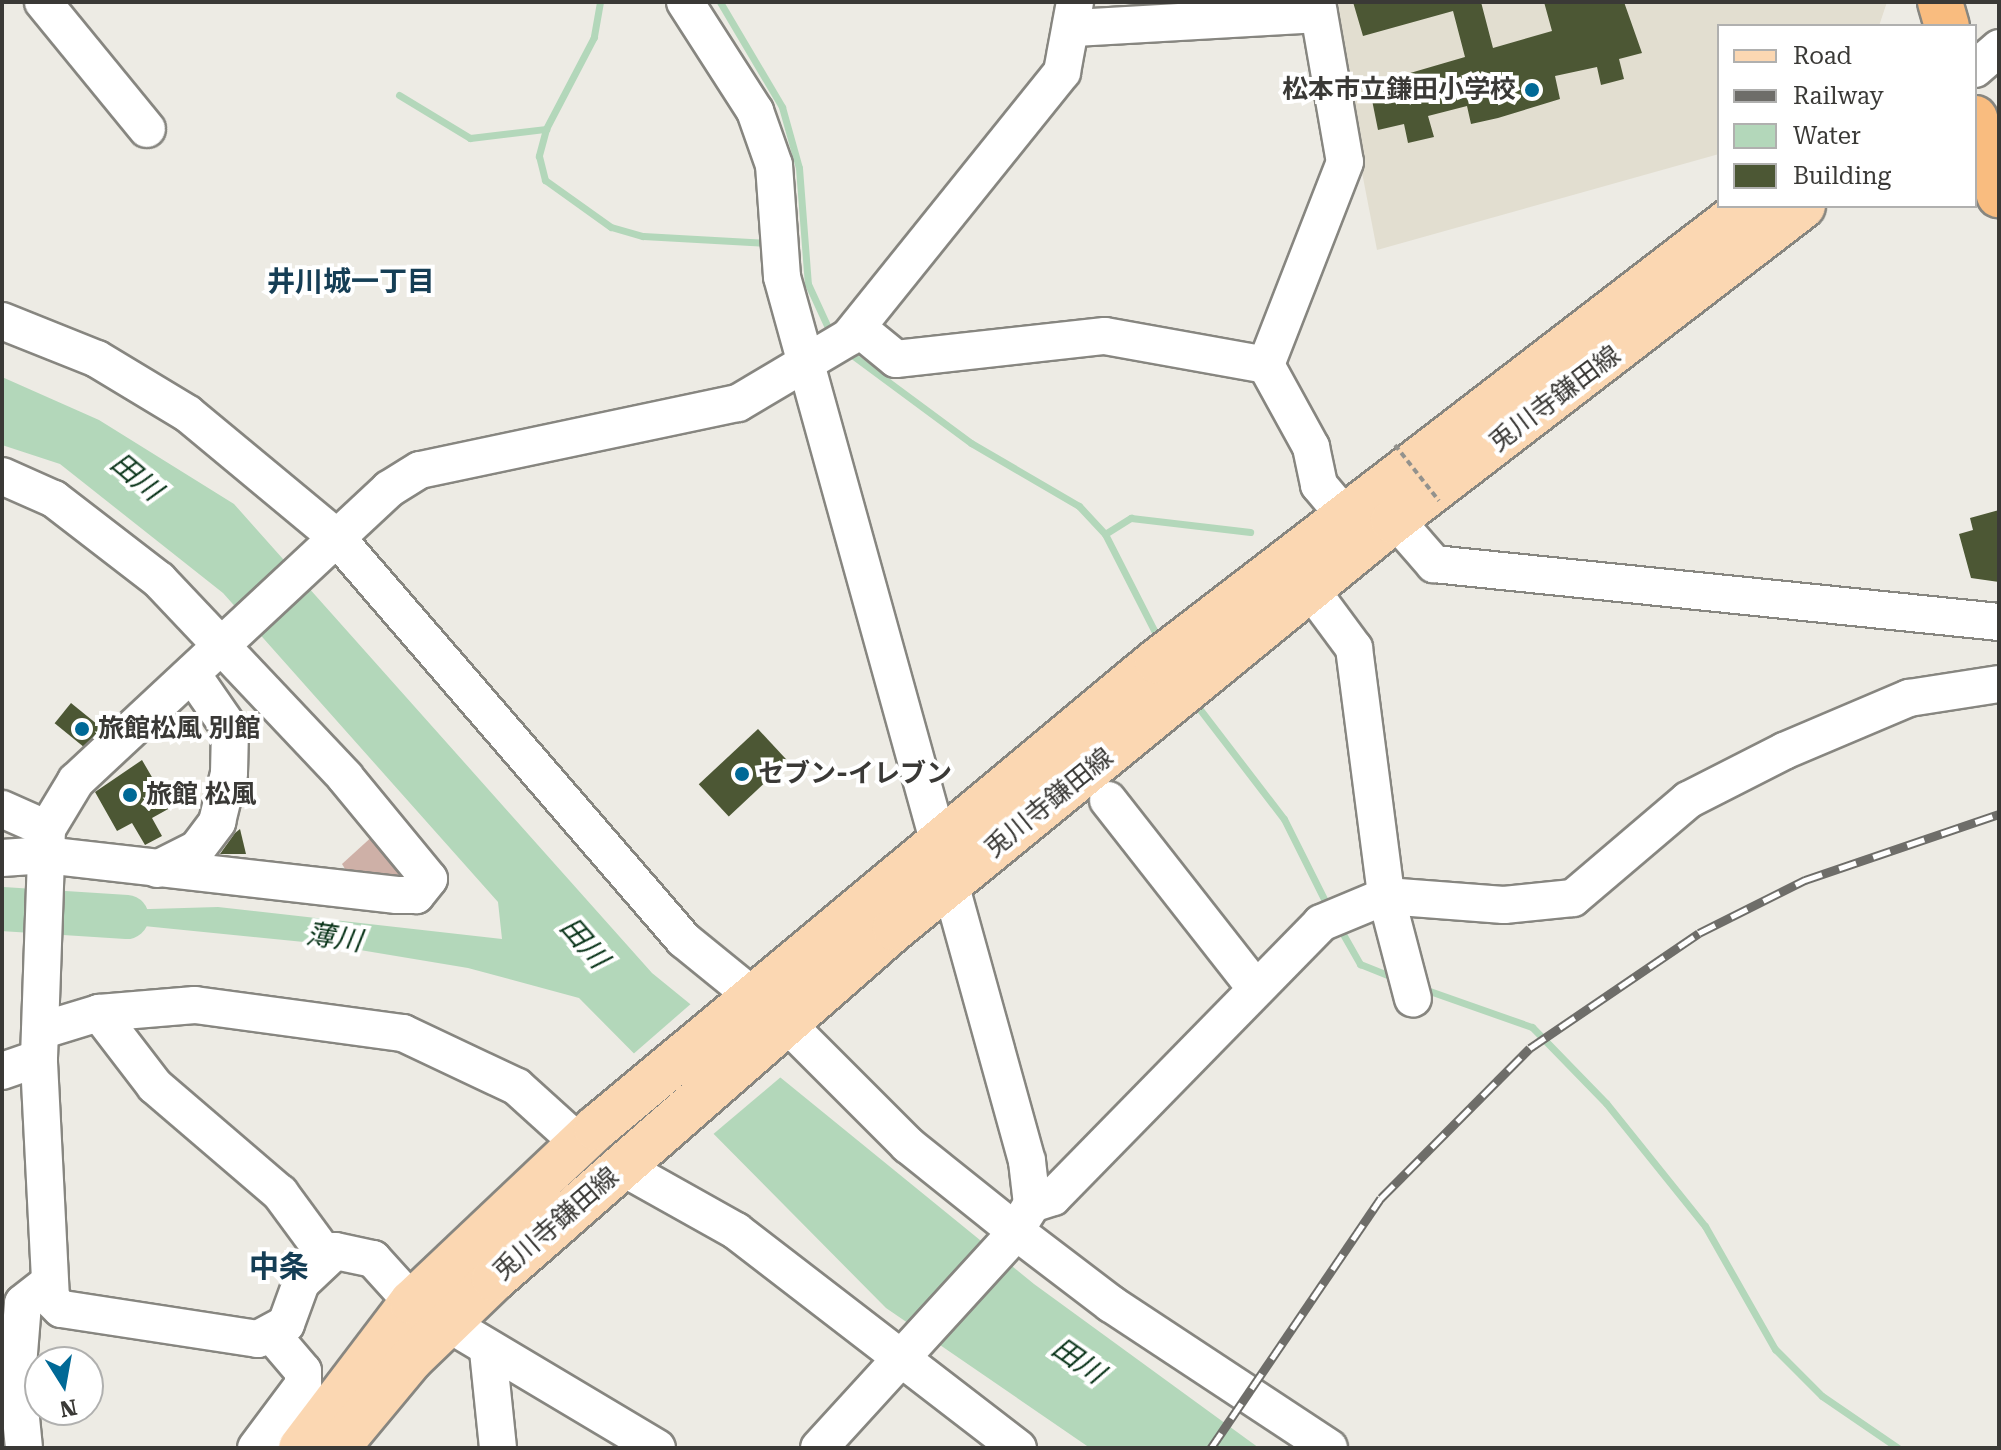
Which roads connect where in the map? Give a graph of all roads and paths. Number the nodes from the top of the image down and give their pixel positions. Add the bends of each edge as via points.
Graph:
1 (43, 2) edge
2 (685, 2) edge
3 (1940, 2) edge
4 (1318, 8) edge
5 (1075, 15) edge
6 (1946, 24) edge
7 (1999, 47) edge
8 (1977, 53) edge
9 (1977, 67) edge
10 (1977, 124) edge
11 (147, 129) dead end
12 (1999, 195) edge
13 (1747, 208) edge
14 (1800, 208) edge
15 (2, 321) edge
16 (835, 346) junction
17 (1266, 365) junction
18 (1395, 445) dead end
19 (2, 476) edge
20 (1439, 501) dead end
21 (1370, 510) junction
22 (331, 542) junction
23 (1299, 573) junction
24 (1999, 622) edge
25 (227, 643) junction
26 (192, 674) junction
27 (1999, 684) edge
28 (1108, 800) dead end
29 (2, 809) edge
30 (936, 841) junction
31 (46, 852) junction
32 (2, 858) edge
33 (157, 869) junction
34 (948, 883) junction
35 (1386, 896) junction
36 (1253, 985) junction
37 (1413, 999) dead end
38 (99, 1013) junction
39 (763, 1015) junction
40 (39, 1045) junction
41 (2, 1071) edge
42 (588, 1136) junction
43 (627, 1162) junction
44 (1019, 1224) junction
45 (327, 1257) junction
46 (25, 1290) edge
47 (430, 1313) junction
48 (274, 1337) junction
49 (488, 1351) junction
50 (902, 1359) junction
51 (24, 1448) edge
52 (256, 1448) edge
53 (301, 1448) edge
54 (337, 1448) edge
55 (498, 1448) edge
56 (657, 1448) edge
57 (819, 1448) edge
58 (1018, 1448) edge
59 (1329, 1448) edge

1 - 11 street
2 - 16 street via 755,111 774,165 781,248
3 - 6 highway
4 - 5 street
4 - 17 street via 1345,162
5 - 16 street via 1062,72
7 - 8 street
7 - 9 street
10 - 12 highway
13 - 21 main road, 兎川寺鎌田線
14 - 21 main road, 兎川寺鎌田線
15 - 22 street via 97,359 188,414
16 - 17 street via 896,359 1105,336
16 - 22 street via 738,403 420,470
16 - 30 street
17 - 21 street via 1311,447 1319,485
18 - 20 path, bridge
19 - 25 street via 54,499
21 - 23 main road, 兎川寺鎌田線
21 - 24 street via 1434,564
22 - 25 street
22 - 39 street via 627,882
23 - 30 main road, 兎川寺鎌田線 via 1168,653
23 - 34 main road, 兎川寺鎌田線 via 1189,691
23 - 35 street via 1354,648
25 - 26 street
25 - 33 street via 429,879 416,895
26 - 31 street via 76,781
26 - 33 street via 230,729 229,773 217,822 197,849
27 - 35 street via 1909,698 1784,751 1688,800 1573,898 1504,905
28 - 36 street
29 - 31 street
30 - 34 street
30 - 39 main road, 兎川寺鎌田線
31 - 32 street
31 - 33 street
31 - 40 street
34 - 39 main road, 兎川寺鎌田線
34 - 44 street via 1027,1161
35 - 36 street via 1334,915
35 - 37 street
36 - 44 street via 1053,1197
38 - 40 street
38 - 42 street via 195,1005 403,1033 517,1087
38 - 45 street via 155,1086 280,1193
39 - 42 main road, 兎川寺鎌田線
39 - 43 main road, 兎川寺鎌田線
39 - 44 street via 908,1145
40 - 41 street
40 - 46 street
42 - 47 main road, 兎川寺鎌田線
43 - 47 main road, 兎川寺鎌田線
43 - 50 street via 736,1231
44 - 50 street
44 - 59 street via 1111,1304
45 - 47 street via 335,1251 373,1259
45 - 48 street via 301,1283
46 - 48 street via 61,1309
46 - 51 street via 17,1378
47 - 49 street
47 - 53 main road, 兎川寺鎌田線
47 - 54 main road, 兎川寺鎌田線
48 - 52 street via 303,1371 303,1385
49 - 55 street
49 - 56 street
50 - 57 street
50 - 58 street

